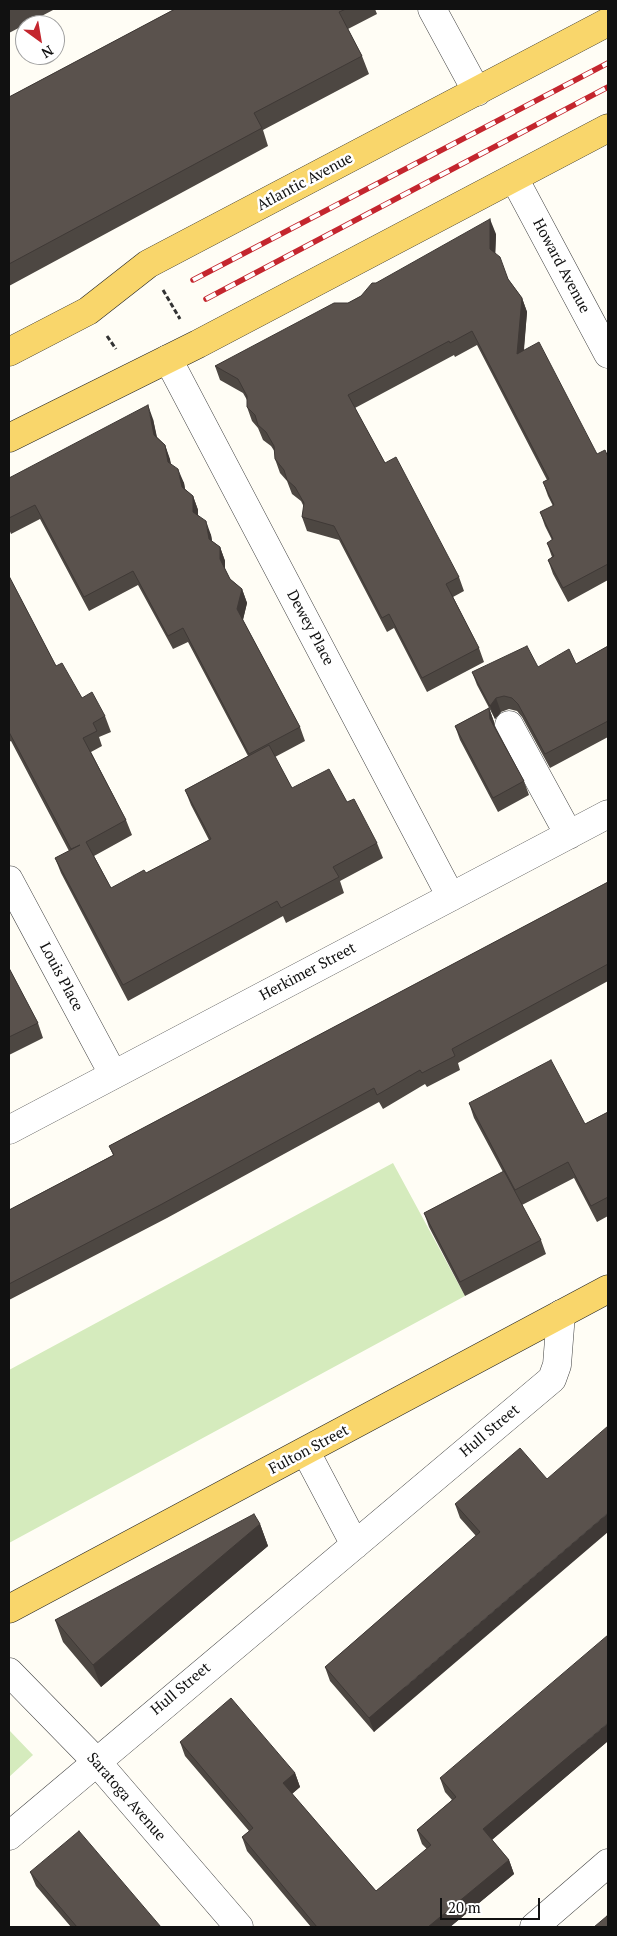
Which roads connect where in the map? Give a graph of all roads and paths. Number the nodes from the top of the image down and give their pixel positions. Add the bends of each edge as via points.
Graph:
1 (432, 9) edge
2 (608, 22) edge
3 (476, 92) junction
4 (608, 128) edge
5 (514, 178) junction
6 (162, 287) dead end
7 (183, 324) dead end
8 (106, 335) dead end
9 (9, 352) edge
10 (608, 354) edge
11 (121, 356) dead end
12 (168, 359) junction
13 (9, 438) edge
14 (509, 725) dead end
15 (608, 814) edge
16 (569, 835) junction
17 (9, 880) edge
18 (451, 897) junction
19 (113, 1074) junction
20 (9, 1130) edge
21 (608, 1289) edge
22 (561, 1314) junction
23 (306, 1452) junction
24 (355, 1545) junction
25 (9, 1609) edge
26 (9, 1672) edge
27 (96, 1762) junction
28 (9, 1836) edge
29 (608, 1864) edge
30 (239, 1927) edge
31 (534, 1927) edge

1 - 3 street
2 - 3 main road, Atlantic Avenue
3 - 9 main road, Atlantic Avenue via 148,264 88,311
4 - 5 main road
5 - 10 street, Howard Avenue
5 - 12 main road
6 - 7 path
8 - 11 path
12 - 13 main road
12 - 18 street, Dewey Place
14 - 16 street
15 - 16 street, Herkimer Street
16 - 18 street, Herkimer Street
17 - 19 street, Louis Place
18 - 19 street, Herkimer Street
19 - 20 street, Herkimer Street
21 - 22 main road, Fulton Street
22 - 23 main road, Fulton Street
22 - 24 street, Hull Street via 557,1365 552,1379
23 - 24 street
23 - 25 main road, Fulton Street
24 - 27 street, Hull Street
26 - 27 street, Saratoga Avenue
27 - 28 street, Hull Street
27 - 30 street, Saratoga Avenue
29 - 31 street

